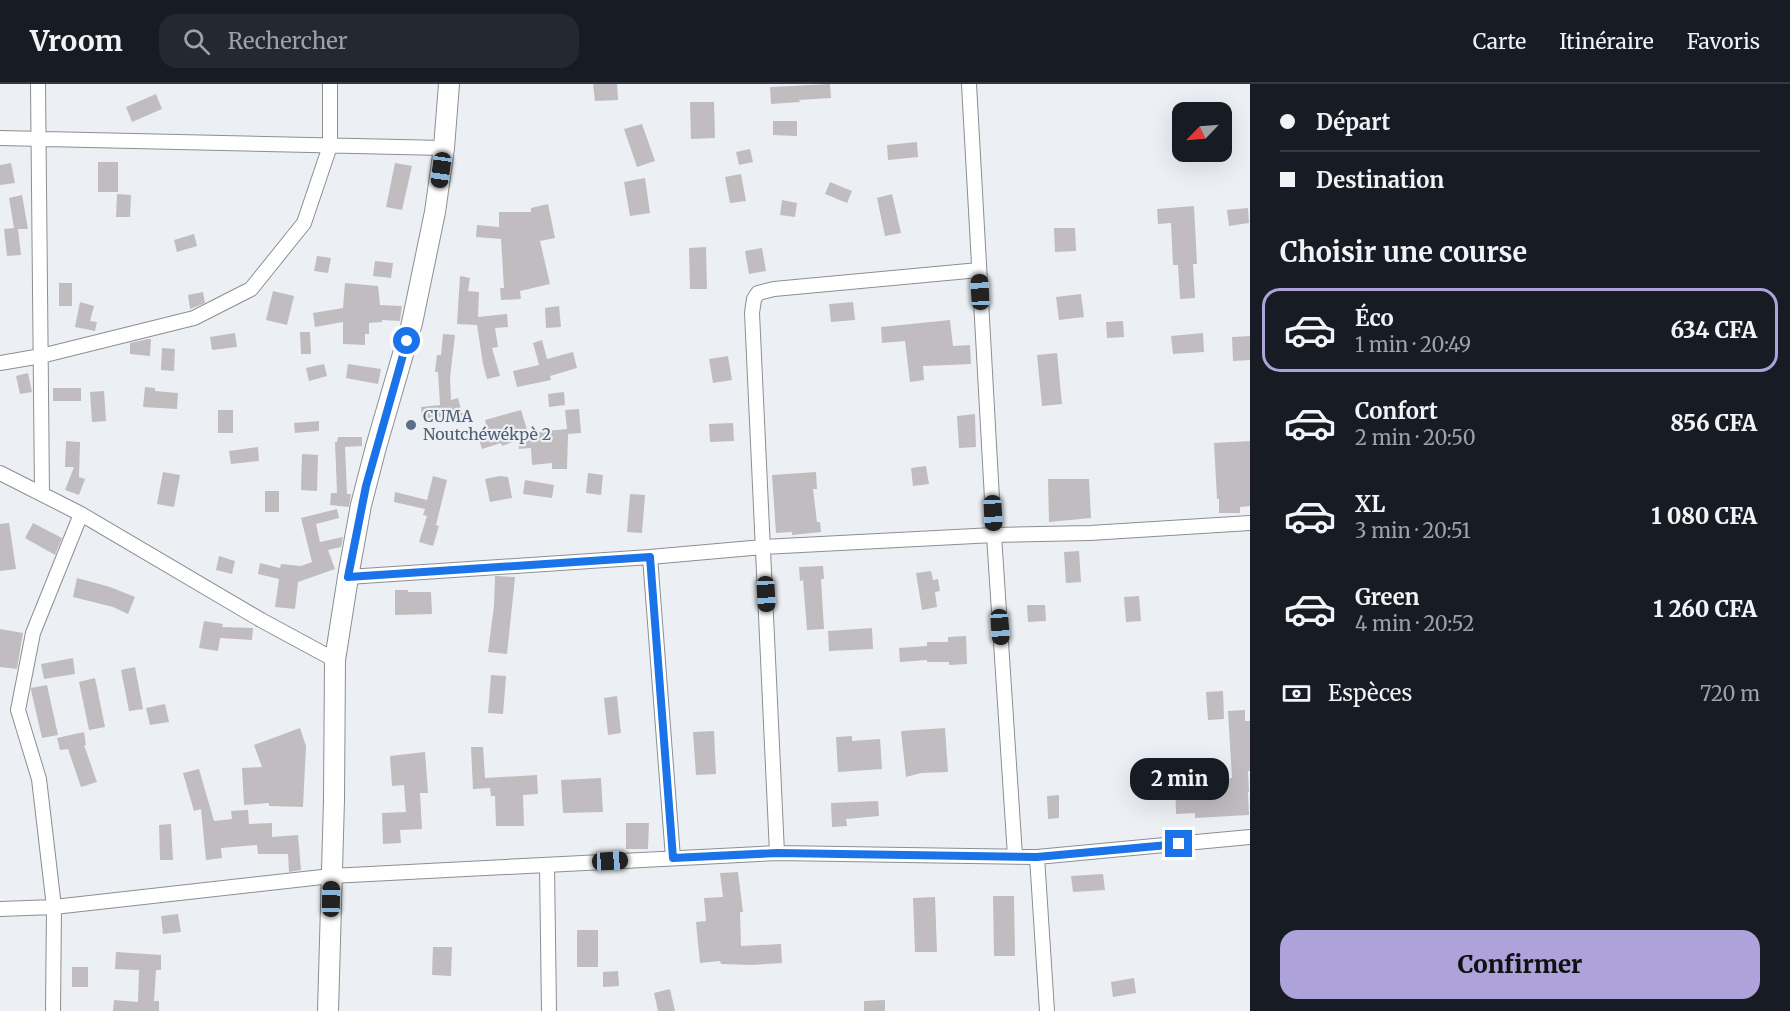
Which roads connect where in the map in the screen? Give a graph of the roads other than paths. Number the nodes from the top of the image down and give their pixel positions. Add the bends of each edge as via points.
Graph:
1 (39, 84) edge
2 (330, 84) edge
3 (449, 84) edge
4 (969, 84) edge
5 (0, 138) edge
6 (38, 139) junction
7 (330, 146) junction
8 (444, 148) junction
9 (979, 270) junction
10 (41, 356) junction
11 (0, 363) edge
12 (0, 473) edge
13 (42, 494) junction
14 (81, 514) junction
15 (1250, 523) edge
16 (994, 536) junction
17 (763, 547) junction
18 (650, 557) junction
19 (348, 577) junction
20 (335, 660) junction
21 (1250, 837) edge
22 (777, 853) junction
23 (1016, 856) junction
24 (1037, 857) junction
25 (673, 858) junction
26 (547, 864) junction
27 (331, 876) junction
28 (54, 907) junction
29 (0, 909) edge
30 (53, 1011) edge
31 (328, 1011) edge
32 (549, 1011) edge
33 (1047, 1011) edge

1 - 6 street
2 - 7 street
3 - 8 main road
4 - 9 street
5 - 6 street
6 - 7 street
6 - 10 street
7 - 8 street
7 - 10 street via 304,223 251,289 194,318
8 - 19 main road via 421,286 364,493
9 - 16 street
9 - 17 street via 758,293 752,314
10 - 11 street
10 - 13 street
12 - 13 street
13 - 14 street
14 - 20 street
14 - 28 street via 33,633 18,710 39,779
15 - 16 street
16 - 17 street
16 - 23 street
17 - 18 street
17 - 22 street
18 - 19 street
18 - 25 street
19 - 20 main road
20 - 27 main road
21 - 24 street
22 - 23 street
22 - 25 street
23 - 24 street
24 - 33 street
25 - 26 street
26 - 27 street
26 - 32 street
27 - 28 street
27 - 31 main road
28 - 29 street
28 - 30 street

